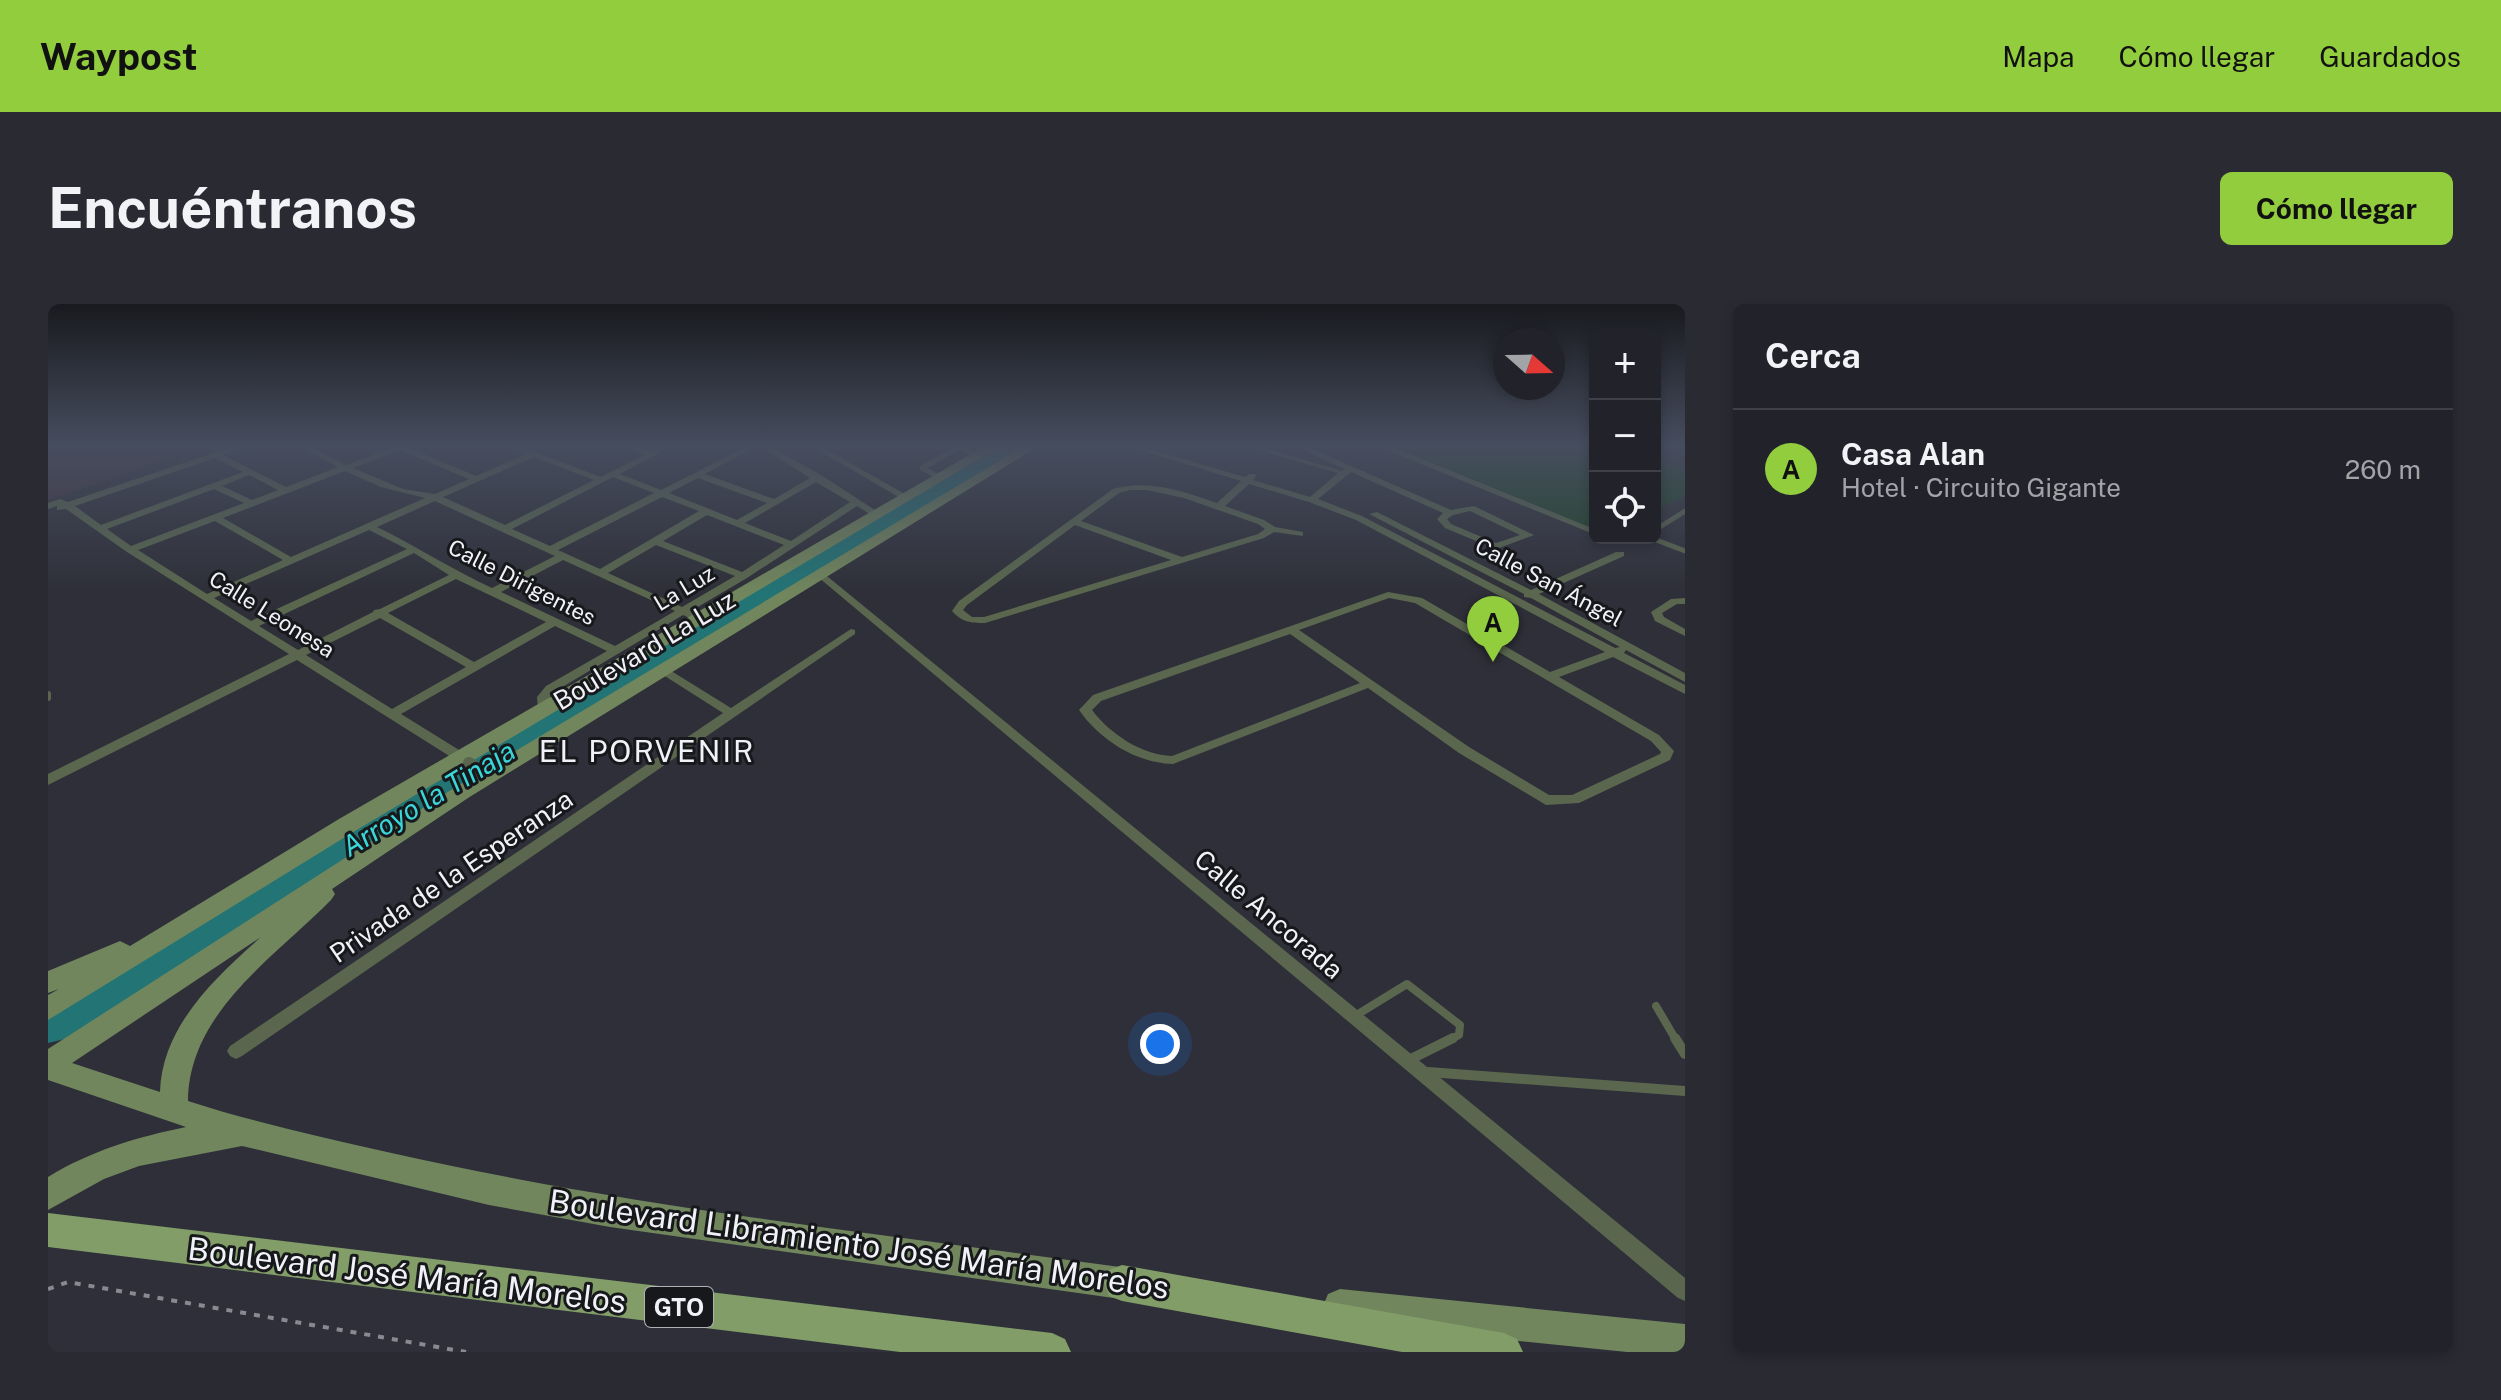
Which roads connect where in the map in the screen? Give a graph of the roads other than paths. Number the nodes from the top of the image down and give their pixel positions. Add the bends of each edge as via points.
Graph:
1 (83, 496) edge
2 (185, 496) edge
3 (236, 496) edge
4 (269, 496) edge
5 (430, 496) edge
6 (570, 496) edge
7 (656, 496) edge
8 (668, 496) edge
9 (757, 496) edge
10 (785, 496) edge
11 (847, 496) edge
12 (951, 496) edge
13 (1110, 496) edge
14 (1179, 496) edge
15 (1230, 496) edge
16 (1312, 496) edge
17 (1409, 496) edge
18 (1506, 496) edge
19 (435, 497) junction
20 (905, 497) edge
21 (1316, 497) junction
22 (774, 502) junction
23 (857, 502) junction
24 (250, 503) junction
25 (58, 504) edge
26 (1217, 508) junction
27 (1685, 511) edge
28 (48, 512) edge
29 (705, 512) junction
30 (1450, 513) junction
31 (876, 514) junction
32 (215, 517) junction
33 (1077, 523) junction
34 (736, 524) junction
35 (368, 526) junction
36 (1661, 526) edge
37 (98, 529) junction
38 (505, 529) junction
39 (1272, 529) junction
40 (1589, 530) edge
41 (1300, 534) dead end
42 (655, 541) junction
43 (1661, 542) edge
44 (791, 544) junction
45 (415, 549) junction
46 (130, 550) junction
47 (1685, 551) edge
48 (557, 553) junction
49 (1620, 554) dead end
50 (1178, 559) junction
51 (290, 560) junction
52 (600, 573) junction
53 (456, 575) junction
54 (822, 575) junction
55 (743, 576) junction
56 (493, 592) junction
57 (1532, 594) junction
58 (208, 597) junction
59 (1516, 599) junction
60 (1685, 601) edge
61 (378, 612) junction
62 (693, 616) junction
63 (554, 622) junction
64 (252, 625) junction
65 (1292, 630) junction
66 (851, 632) dead end
67 (1685, 633) edge
68 (1629, 648) junction
69 (616, 651) junction
70 (1615, 652) junction
71 (295, 653) junction
72 (474, 667) junction
73 (664, 671) junction
74 (1548, 677) junction
75 (1683, 683) edge
76 (1368, 684) junction
77 (544, 711) junction
78 (394, 713) junction
79 (733, 714) junction
80 (466, 760) junction
81 (485, 774) junction
82 (48, 780) edge
83 (352, 864) junction
84 (191, 921) junction
85 (48, 982) edge
86 (1656, 1006) dead end
87 (48, 1009) edge
88 (1355, 1016) junction
89 (236, 1051) dead end
90 (1685, 1054) edge
91 (1409, 1060) junction
92 (48, 1066) edge
93 (1423, 1072) junction
94 (1685, 1091) edge
95 (173, 1109) junction
96 (243, 1133) junction
97 (48, 1195) edge
98 (48, 1230) edge
99 (1122, 1283) junction
100 (1685, 1291) edge
101 (1685, 1341) edge
102 (1052, 1352) edge
103 (1504, 1352) edge

1 - 25 street
2 - 37 street
3 - 24 street
4 - 24 street
5 - 19 street
6 - 38 street
7 - 48 street
8 - 29 street
9 - 22 street
10 - 22 street
11 - 23 street
12 - 54 main road, Boulevard La Luz
13 - 33 street
14 - 26 street
15 - 26 street
16 - 21 street, Calle San Ángel
17 - 30 street
18 - 40 lane
19 - 35 street
19 - 38 street
20 - 31 main road, Boulevard La Luz
21 - 57 street, Calle San Ángel via 1394,523
21 - 59 street, Calle San Ángel
22 - 34 street
23 - 31 street
23 - 44 street, La Luz
24 - 32 street
25 - 28 street
25 - 37 street, Calle Leonesa
26 - 39 street
27 - 36 lane
29 - 34 street
29 - 42 street
30 - 30 street via 1475,509 1529,535 1496,546 1448,526 1442,519
31 - 62 main road, Boulevard La Luz
32 - 46 street
32 - 51 street
33 - 50 street
33 - 50 street via 963,603 958,614 985,620
34 - 44 street
35 - 45 street, Calle Dirigentes
35 - 51 street
37 - 46 street, Calle Leonesa
38 - 48 street
39 - 41 street
39 - 50 street
42 - 52 street
42 - 55 street
43 - 47 lane
44 - 55 street, La Luz
45 - 53 street, Calle Dirigentes
45 - 64 street
46 - 58 street, Calle Leonesa
48 - 52 street
48 - 56 street
49 - 57 street
51 - 58 street
52 - 62 street
53 - 56 street, Calle Dirigentes
53 - 61 street
54 - 73 main road, Boulevard La Luz
54 - 88 street, Calle Ancorada
55 - 62 street, La Luz
56 - 63 street, Calle Dirigentes
57 - 59 street
57 - 68 street, Calle San Ángel
58 - 64 street, Calle Leonesa
59 - 70 street, Calle San Ángel
60 - 67 street via 1656,612
61 - 71 street
61 - 72 street
62 - 69 street, La Luz
62 - 77 main road, Boulevard La Luz
63 - 69 street, Calle Dirigentes
63 - 72 street
64 - 71 street, Calle Leonesa
65 - 74 street via 1388,595 1409,597
65 - 76 street
65 - 76 street via 1097,698 1085,710 1138,753 1160,762
66 - 79 street, Privada de la Esperanza
68 - 70 street
68 - 75 street, Calle San Ángel
69 - 77 street, La Luz via 550,689 543,697
70 - 74 street
70 - 75 street, Calle San Ángel
71 - 78 street, Calle Leonesa
71 - 82 street
72 - 78 street
73 - 79 street
73 - 81 main road, Boulevard La Luz
74 - 76 street via 1663,744 1665,757 1574,800 1546,800
77 - 80 main road, Boulevard La Luz
78 - 80 street, Calle Leonesa
79 - 89 street, Privada de la Esperanza
80 - 81 street, Calle Leonesa, bridge
80 - 84 main road, Boulevard La Luz
81 - 83 main road, Boulevard La Luz
83 - 92 main road, Boulevard La Luz
83 - 95 main road via 216,998 190,1033 176,1066
84 - 85 main road
84 - 87 main road, Boulevard La Luz
86 - 90 lane
88 - 91 street, Calle Ancorada
88 - 91 lane via 1407,984 1460,1025 1459,1035
91 - 93 street, Calle Ancorada
92 - 95 main road, Boulevard Libramiento José María Morelos
93 - 94 lane
93 - 100 street, Calle Ancorada
95 - 96 main road, Boulevard Libramiento José María Morelos
96 - 97 main road via 162,1144 114,1158
96 - 99 main road, Boulevard Libramiento José María Morelos via 405,1173 610,1212
98 - 102 main road, Boulevard José María Morelos / GTO
99 - 101 main road, Boulevard Libramiento José María Morelos
99 - 103 main road

